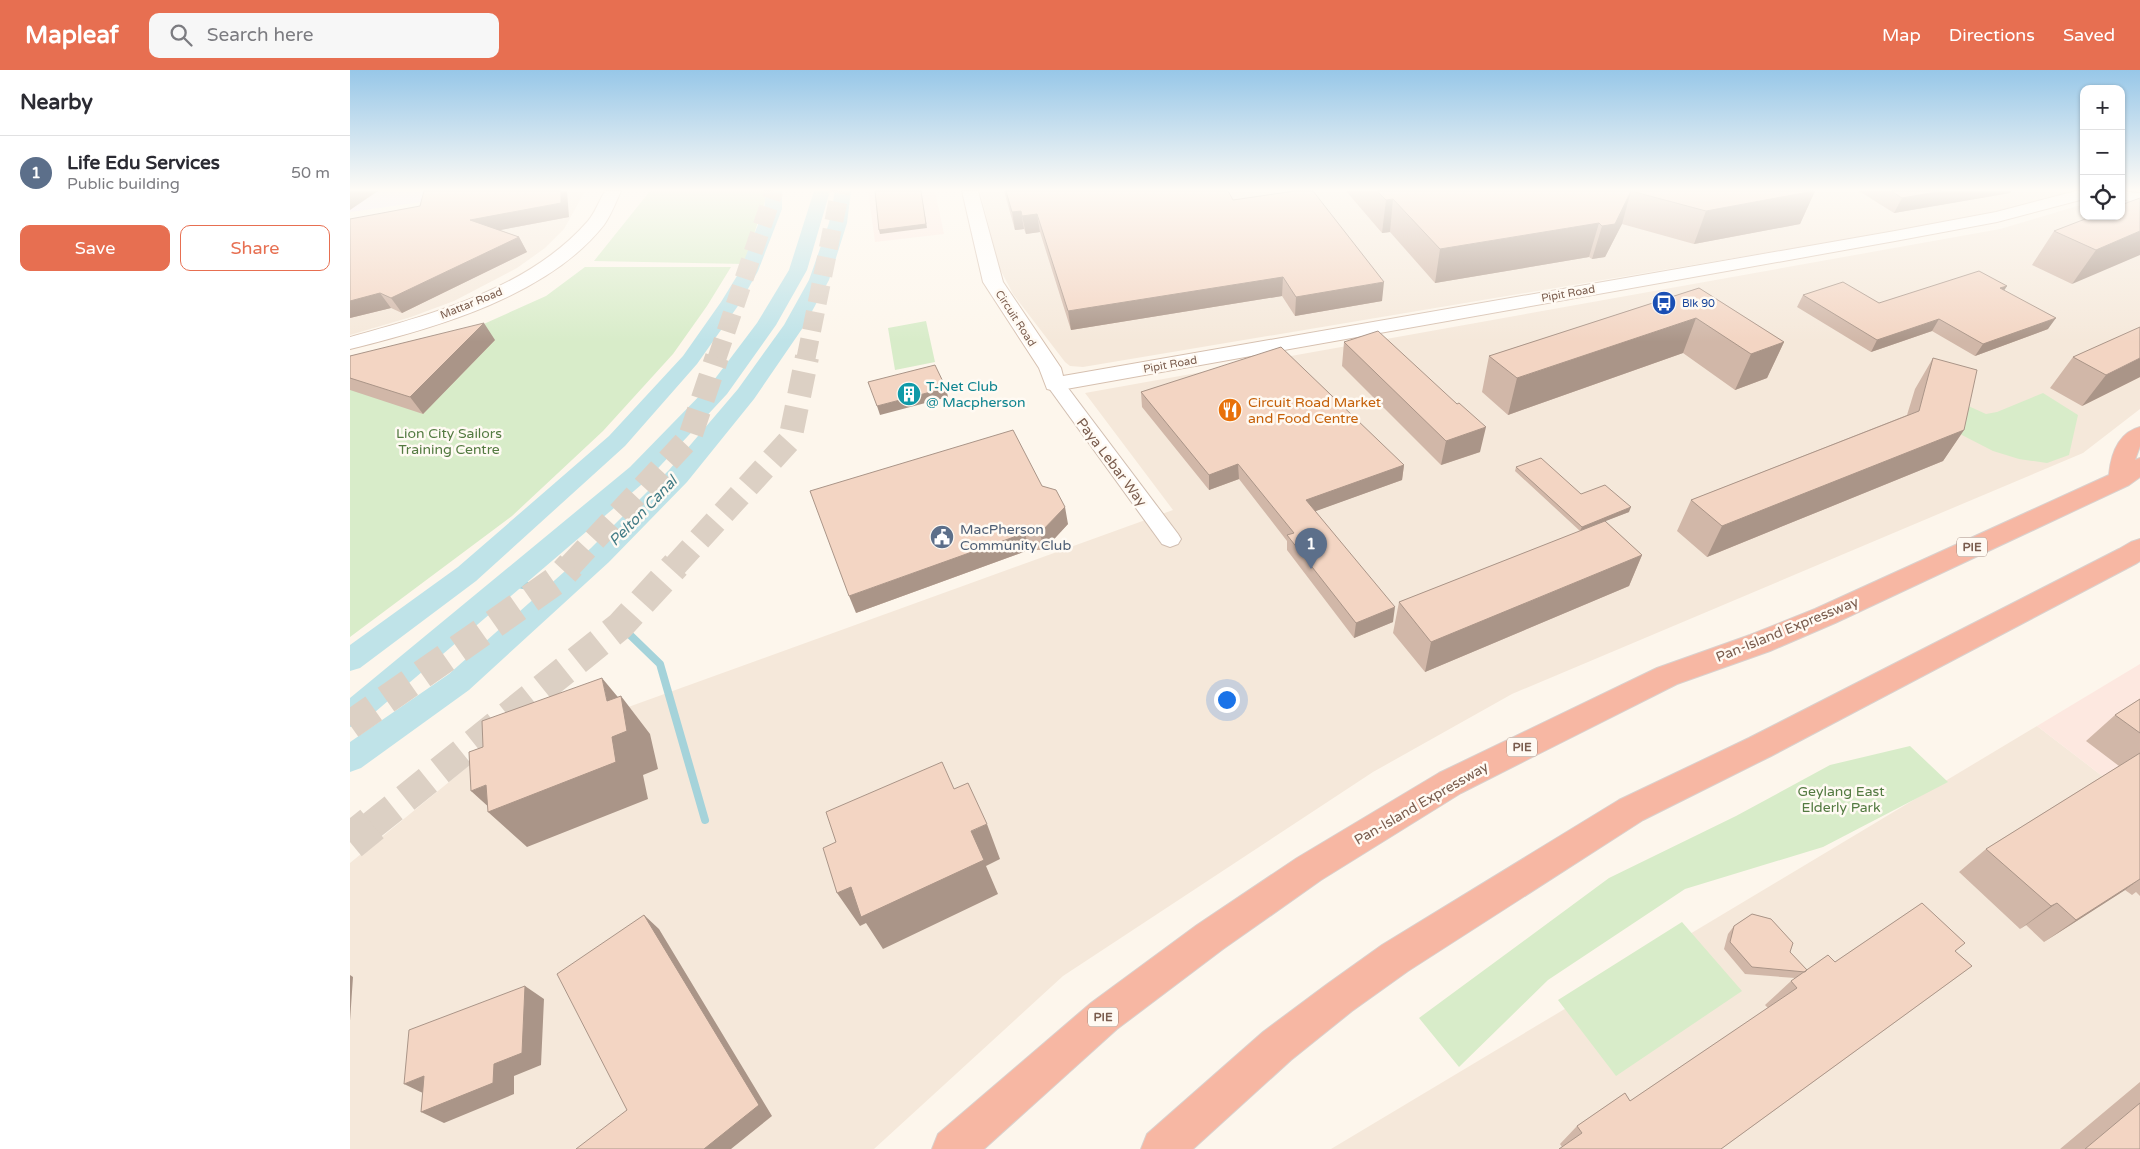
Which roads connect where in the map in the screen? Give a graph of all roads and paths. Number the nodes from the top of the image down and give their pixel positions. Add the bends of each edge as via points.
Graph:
1 (579, 241) edge
2 (983, 241) edge
3 (1865, 241) edge
4 (350, 343) edge
5 (1055, 384) junction
6 (2140, 434) edge
7 (2130, 473) edge
8 (1170, 539) dead end
9 (2136, 551) edge
10 (953, 1149) edge
11 (1162, 1149) edge

1 - 4 street, Mattar Road via 539,271 492,297
2 - 5 street, Circuit Road via 993,282 1050,368
3 - 5 street, Pipit Road
5 - 8 street, Paya Lebar Way
6 - 7 highway via 2124,452
7 - 10 highway, Pan-Island Expressway / PIE via 1817,619 1666,676 1450,783 1309,869 1210,937 1104,1016
9 - 11 highway via 1760,747 1631,810 1395,958 1347,992 1277,1046

